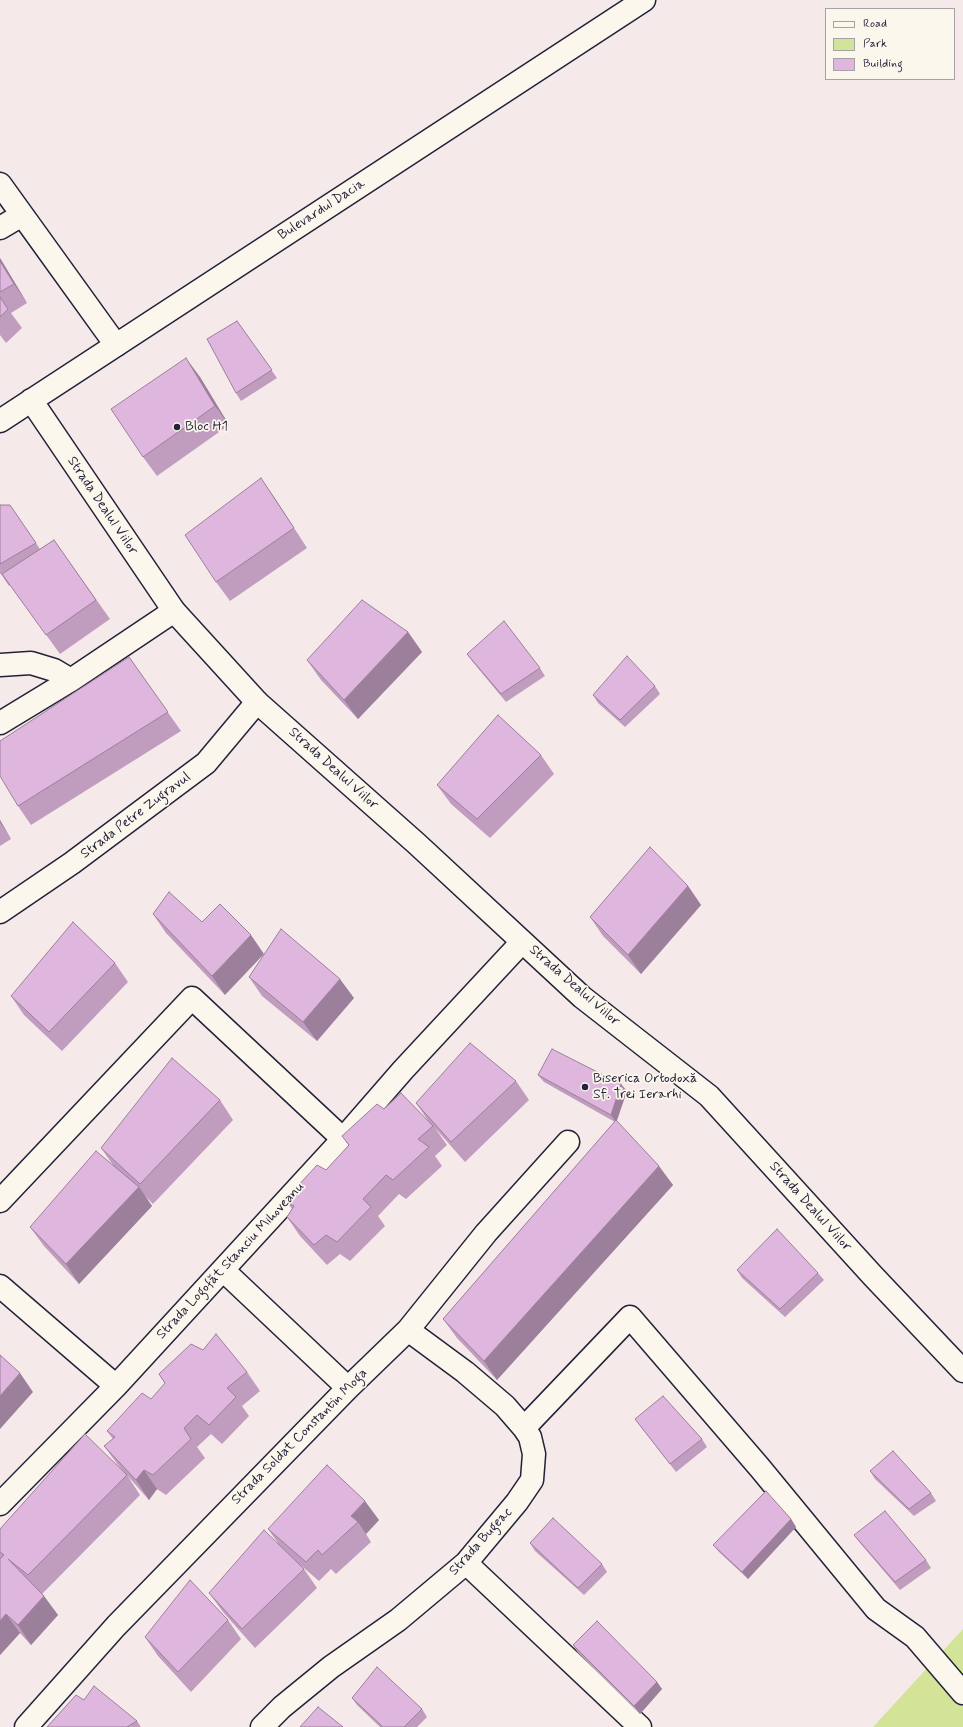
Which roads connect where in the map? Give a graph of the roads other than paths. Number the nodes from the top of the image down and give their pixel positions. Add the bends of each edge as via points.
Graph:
1 (644, 0) edge
2 (0, 184) edge
3 (22, 215) junction
4 (0, 228) edge
5 (116, 345) junction
6 (31, 400) junction
7 (0, 421) edge
8 (174, 611) junction
9 (0, 665) edge
10 (71, 680) junction
11 (257, 702) junction
12 (0, 723) edge
13 (0, 912) edge
14 (522, 942) junction
15 (343, 1139) junction
16 (568, 1142) dead end
17 (0, 1201) edge
18 (223, 1270) junction
19 (0, 1286) edge
20 (408, 1330) junction
21 (963, 1371) edge
22 (116, 1386) junction
23 (348, 1388) junction
24 (524, 1428) junction
25 (0, 1504) edge
26 (466, 1563) junction
27 (963, 1693) edge
28 (26, 1727) edge
29 (262, 1727) edge
30 (640, 1727) edge

1 - 5 street, Bulevardul Dacia
2 - 3 street
3 - 4 street
3 - 5 street
5 - 6 street, Bulevardul Dacia
6 - 7 street, Bulevardul Dacia
6 - 8 street, Strada Dealul Viilor
8 - 10 street
8 - 11 street, Strada Dealul Viilor
9 - 10 street via 31,663 54,670
10 - 12 street
11 - 13 street, Strada Petre Zugravul via 206,763 72,863
11 - 14 street, Strada Dealul Viilor via 417,844
14 - 15 street, Strada Logofăt Stanciu Mihoveanu
14 - 21 street, Strada Dealul Viilor via 582,997 709,1096
15 - 17 street via 192,998
15 - 18 street, Strada Logofăt Stanciu Mihoveanu
16 - 20 street, Strada Soldat Constantin Moga via 486,1233
18 - 22 street, Strada Logofăt Stanciu Mihoveanu
18 - 23 street
19 - 22 street
20 - 23 street, Strada Soldat Constantin Moga
20 - 24 street, Strada Bugeac via 466,1372 505,1406
22 - 25 street, Strada Logofăt Stanciu Mihoveanu
23 - 28 street, Strada Soldat Constantin Moga via 116,1626
24 - 26 street, Strada Bugeac via 530,1437 534,1454 532,1480 518,1502
24 - 27 street via 630,1316 876,1609 915,1637
26 - 29 street, Strada Bugeac via 398,1620 331,1667
26 - 30 street

